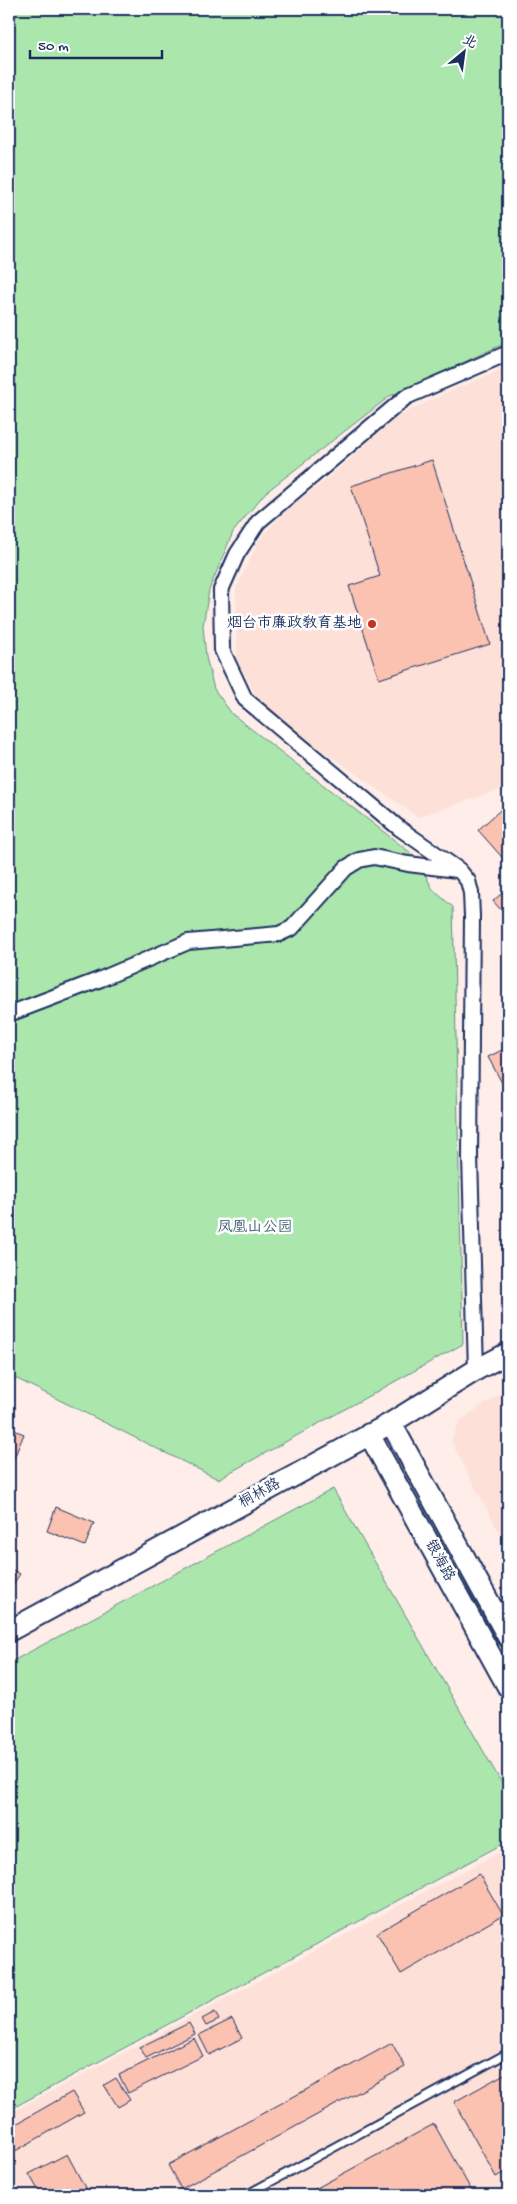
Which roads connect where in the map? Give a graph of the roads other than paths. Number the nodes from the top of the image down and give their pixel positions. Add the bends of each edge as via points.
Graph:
1 (508, 353) edge
2 (459, 870) junction
3 (9, 1014) edge
4 (508, 1353) edge
5 (476, 1370) junction
6 (391, 1423) junction
7 (369, 1434) junction
8 (9, 1631) edge
9 (508, 1637) edge
10 (508, 1687) edge
11 (508, 2053) edge
12 (246, 2195) edge

1 - 2 street via 406,397 258,522 237,554 221,590 222,650 245,699 399,828
2 - 3 street via 374,857 359,860 346,868 292,928 279,934 188,942
2 - 5 street via 472,893 470,1156
4 - 5 street, 桐林路
5 - 6 street, 桐林路
6 - 7 street, 桐林路
6 - 9 street, 银海路
7 - 8 street, 桐林路
7 - 10 street, 银海路
11 - 12 lane

